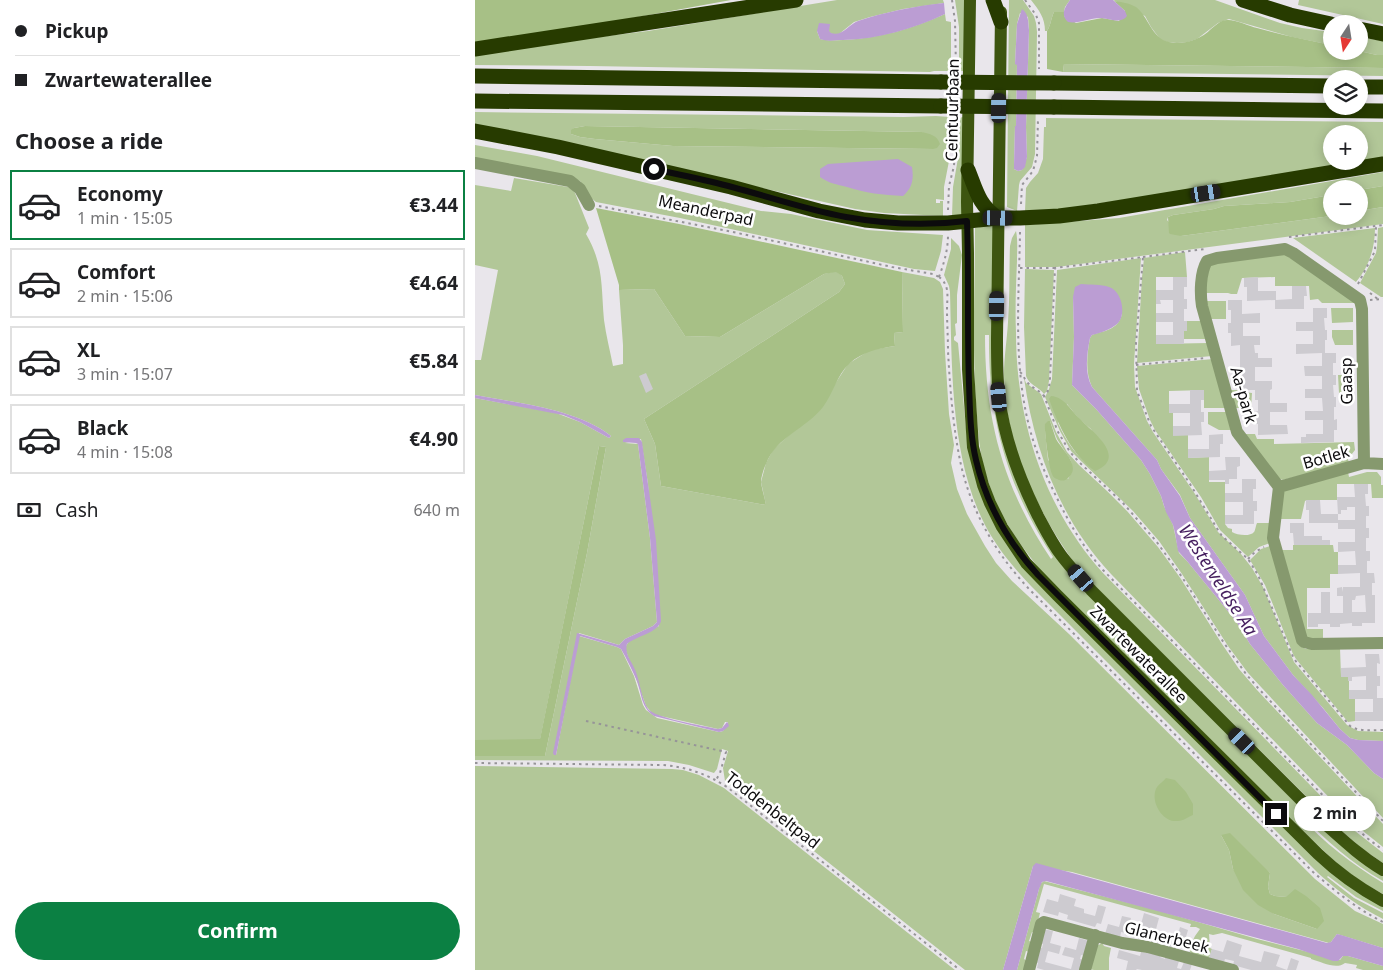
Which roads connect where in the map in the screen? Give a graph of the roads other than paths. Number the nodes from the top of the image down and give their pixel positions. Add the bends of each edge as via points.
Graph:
1 (796, 0) edge
2 (970, 0) edge
3 (993, 0) edge
4 (1001, 0) edge
5 (1243, 0) edge
6 (1001, 22) junction
7 (1323, 22) edge
8 (1368, 31) edge
9 (1383, 34) edge
10 (475, 49) edge
11 (475, 76) edge
12 (1323, 86) edge
13 (1368, 87) edge
14 (1383, 87) edge
15 (475, 100) edge
16 (1383, 111) edge
17 (475, 131) edge
18 (475, 163) edge
19 (1383, 164) edge
20 (968, 170) junction
21 (589, 204) road end
22 (998, 218) junction
23 (967, 221) junction
24 (1362, 294) joint
25 (1363, 463) junction
26 (1383, 464) edge
27 (1279, 487) junction
28 (1383, 643) edge
29 (1383, 870) edge
30 (1383, 901) edge
31 (1095, 935) junction
32 (1029, 970) edge
33 (1085, 970) edge
34 (1233, 970) edge

1 - 10 highway
2 - 20 main road, Ceintuurbaan
3 - 6 highway
4 - 6 main road
5 - 7 highway
6 - 22 main road
8 - 9 highway
11 - 12 highway, bridge
13 - 14 highway
15 - 16 highway, bridge
17 - 23 highway via 711,182 845,217 898,223
18 - 21 street via 570,181 580,189
19 - 22 highway via 1140,205 1059,216
20 - 22 highway via 980,200
20 - 23 main road, Ceintuurbaan
22 - 23 highway
22 - 29 main road, Zwartewaterallee via 999,397 1017,470 1044,527 1060,554 1091,590 1324,823
23 - 30 main road, Zwartewaterallee via 971,433 983,485 1002,527 1038,575 1317,854 1358,887
24 - 25 street, Gaasp
24 - 27 street, Aa-park via 1285,249 1211,259 1205,266 1202,306 1237,432
25 - 26 street, Botlek
25 - 27 street, Botlek
27 - 28 street via 1273,542 1302,640 1311,644
31 - 32 street, Glanerbeek via 1044,922
31 - 33 street
31 - 34 street, Glanerbeek

